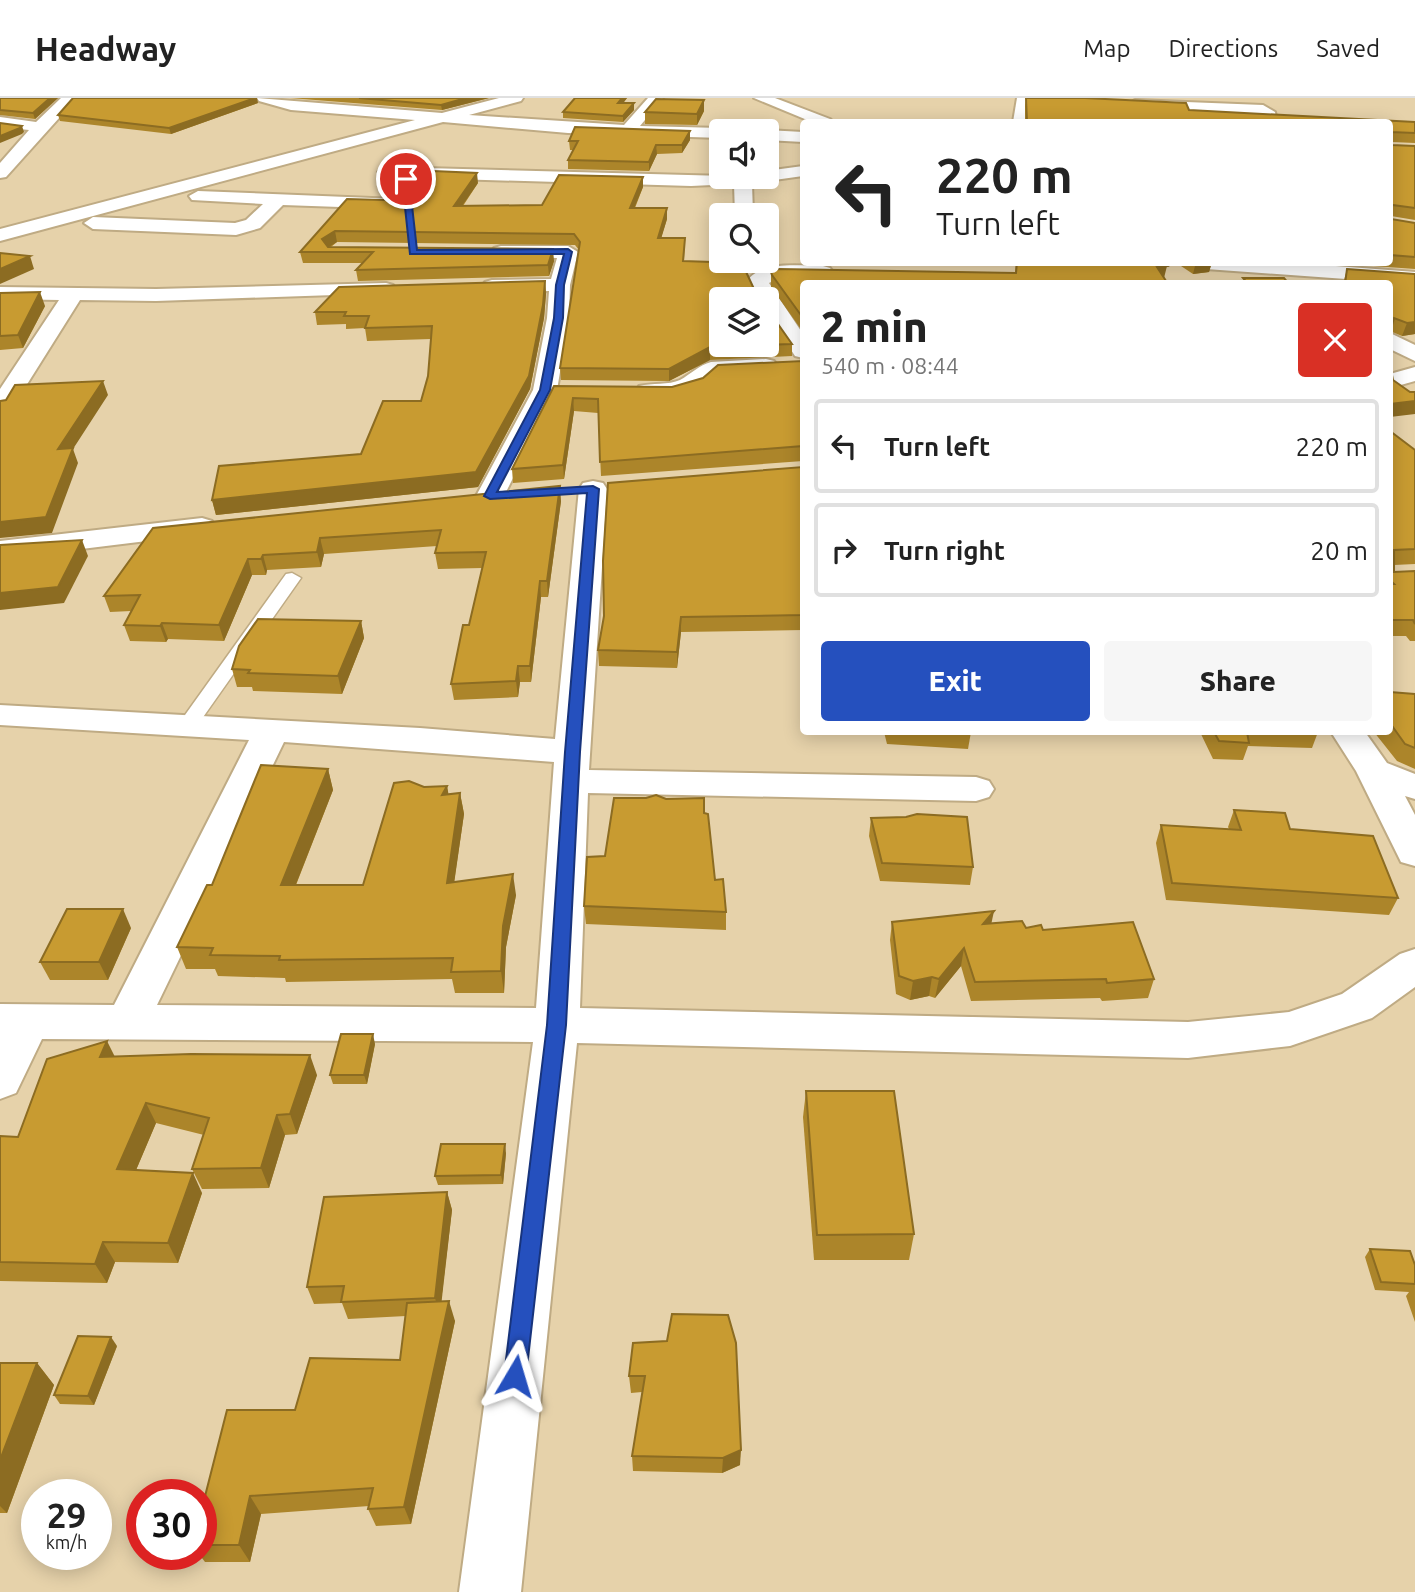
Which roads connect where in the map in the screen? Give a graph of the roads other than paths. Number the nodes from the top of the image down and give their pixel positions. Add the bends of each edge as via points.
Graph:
1 (264, 98) edge
2 (516, 98) edge
3 (656, 98) edge
4 (761, 98) edge
5 (41, 99) edge
6 (1028, 99) edge
7 (67, 100) edge
8 (1116, 103) edge
9 (445, 117) junction
10 (817, 119) edge
11 (1022, 119) edge
12 (1269, 119) edge
13 (2, 123) edge
14 (40, 127) junction
15 (568, 128) junction
16 (628, 130) junction
17 (709, 136) edge
18 (779, 136) edge
19 (800, 137) edge
20 (530, 140) dead end
21 (483, 157) dead end
22 (337, 162) dead end
23 (306, 163) junction
24 (800, 171) edge
25 (0, 173) edge
26 (429, 173) junction
27 (779, 174) edge
28 (709, 176) edge
29 (159, 195) junction
30 (279, 199) junction
31 (53, 222) junction
32 (0, 235) edge
33 (478, 252) edge
34 (779, 268) edge
35 (1343, 268) edge
36 (847, 272) edge
37 (764, 273) edge
38 (1187, 273) edge
39 (1415, 278) edge
40 (560, 285) junction
41 (477, 287) edge
42 (408, 288) edge
43 (0, 293) edge
44 (74, 294) junction
45 (1393, 342) edge
46 (800, 347) edge
47 (1415, 354) edge
48 (800, 365) edge
49 (1415, 374) edge
50 (1393, 380) edge
51 (1393, 383) edge
52 (545, 390) junction
53 (570, 390) edge
54 (621, 390) edge
55 (1415, 398) edge
56 (0, 408) edge
57 (593, 489) dead end
58 (489, 496) edge
59 (221, 525) edge
60 (0, 550) edge
61 (292, 578) dead end
62 (0, 715) edge
63 (187, 726) junction
64 (272, 730) junction
65 (1350, 735) edge
66 (572, 767) junction
67 (1374, 771) junction
68 (1415, 787) edge
69 (976, 789) dead end
70 (1415, 853) edge
71 (1415, 965) edge
72 (14, 1021) edge
73 (127, 1022) junction
74 (556, 1025) junction
75 (0, 1080) edge
76 (490, 1592) edge

1 - 9 street via 291,105
2 - 9 street
3 - 16 street
4 - 10 street
5 - 7 street
6 - 11 street
7 - 14 street
8 - 12 street via 1262,110
9 - 15 street
9 - 23 street
13 - 14 street
14 - 25 street
15 - 16 street
15 - 20 street
16 - 17 street
18 - 19 street
21 - 26 street
22 - 23 street
23 - 29 street via 232,175
24 - 27 street
26 - 28 street
26 - 30 street via 380,171 406,179 410,210
29 - 30 street
29 - 31 street
30 - 31 street via 253,224 236,229
31 - 32 street
33 - 40 street via 568,252
34 - 36 street
35 - 38 street
35 - 39 street
37 - 46 street via 757,281 759,288
40 - 41 street
40 - 52 street
42 - 44 street
43 - 44 street
44 - 56 street
45 - 47 street
48 - 54 street via 711,369 684,388
49 - 50 street
51 - 55 street
52 - 53 street
52 - 58 street
57 - 66 street
59 - 60 street
61 - 63 lane
62 - 63 street
63 - 64 street
64 - 66 street
64 - 73 street
65 - 67 street
66 - 69 street
66 - 74 street
67 - 68 street
67 - 70 street
71 - 74 street via 1356,1006 1290,1029 1188,1040
72 - 73 street
72 - 75 street
73 - 74 street
74 - 76 street

